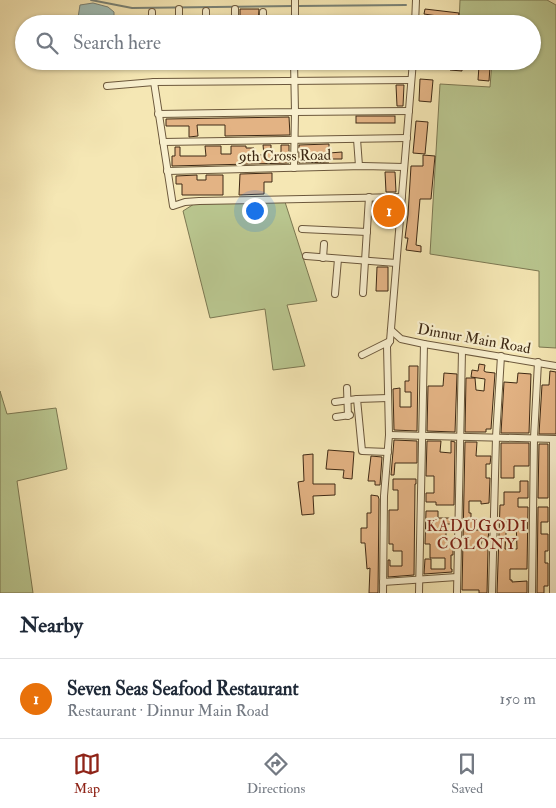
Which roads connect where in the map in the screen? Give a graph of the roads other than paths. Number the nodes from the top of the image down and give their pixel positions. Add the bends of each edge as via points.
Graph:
1 (295, 0) edge
2 (416, 0) edge
3 (179, 10) dead end
4 (235, 10) dead end
5 (206, 11) dead end
6 (179, 15) edge
7 (206, 15) edge
8 (235, 15) edge
9 (295, 15) edge
10 (415, 15) edge
11 (294, 70) edge
12 (412, 70) edge
13 (411, 80) junction
14 (294, 81) junction
15 (154, 82) junction
16 (107, 86) dead end
17 (409, 110) junction
18 (295, 112) junction
19 (158, 114) junction
20 (407, 138) junction
21 (358, 139) junction
22 (294, 140) junction
23 (163, 142) junction
24 (359, 166) junction
25 (404, 167) junction
26 (294, 168) junction
27 (167, 171) junction
28 (402, 196) junction
29 (369, 197) junction
30 (302, 229) dead end
31 (367, 232) junction
32 (324, 244) dead end
33 (306, 256) dead end
34 (323, 258) junction
35 (338, 259) junction
36 (365, 261) junction
37 (396, 263) junction
38 (362, 293) dead end
39 (335, 294) dead end
40 (391, 330) junction
41 (390, 341) junction
42 (424, 344) junction
43 (462, 351) junction
44 (362, 355) dead end
45 (501, 356) junction
46 (538, 362) junction
47 (556, 366) edge
48 (347, 388) dead end
49 (388, 398) junction
50 (357, 399) junction
51 (347, 401) junction
52 (335, 402) dead end
53 (358, 414) junction
54 (348, 416) junction
55 (336, 417) dead end
56 (389, 435) junction
57 (422, 436) junction
58 (461, 437) junction
59 (496, 437) junction
60 (534, 438) junction
61 (555, 439) edge
62 (388, 452) junction
63 (457, 577) junction
64 (420, 580) junction
65 (384, 582) junction
66 (382, 593) edge
67 (418, 593) edge
68 (457, 593) edge
69 (492, 593) edge
70 (532, 593) edge
71 (553, 593) edge

1 - 9 street
2 - 10 street
3 - 6 street
4 - 8 street
5 - 7 street
11 - 14 street
12 - 13 street
13 - 14 street
13 - 17 street
14 - 15 street
14 - 18 street
15 - 16 street
15 - 19 street
17 - 18 street
17 - 20 street
18 - 19 street
18 - 22 street
19 - 23 street
20 - 21 street
20 - 25 street
21 - 22 street
21 - 24 street
22 - 23 street
22 - 26 street
23 - 27 street
24 - 25 street, 9th Cross Road
24 - 26 street, 9th Cross Road
25 - 28 street
26 - 27 street, 9th Cross Road
27 - 29 street via 173,206 199,201
28 - 29 street
28 - 37 street
29 - 31 street
30 - 31 street
31 - 36 street
32 - 34 street
33 - 34 street
34 - 35 street
35 - 36 street
35 - 39 street
36 - 37 street
36 - 38 street
37 - 40 street
40 - 41 street
40 - 42 street, Dinnur Main Road via 401,338
41 - 44 street
41 - 49 street via 387,346
42 - 43 street, Dinnur Main Road
42 - 57 street
43 - 45 street, Dinnur Main Road
43 - 58 street
45 - 46 street, Dinnur Main Road
45 - 59 street
46 - 47 street, Dinnur Main Road
46 - 60 street
48 - 51 street
49 - 50 street
49 - 56 street
50 - 51 street
50 - 53 street
51 - 52 street
51 - 54 street
53 - 54 street
53 - 62 street via 362,451
54 - 55 street
56 - 57 street
56 - 62 street
57 - 58 street
57 - 64 street
58 - 59 street
58 - 63 street
59 - 60 street
59 - 69 street
60 - 61 street
60 - 70 street
61 - 71 street
62 - 65 street via 384,496
63 - 64 street
63 - 68 street
64 - 65 street
64 - 67 street
65 - 66 street

